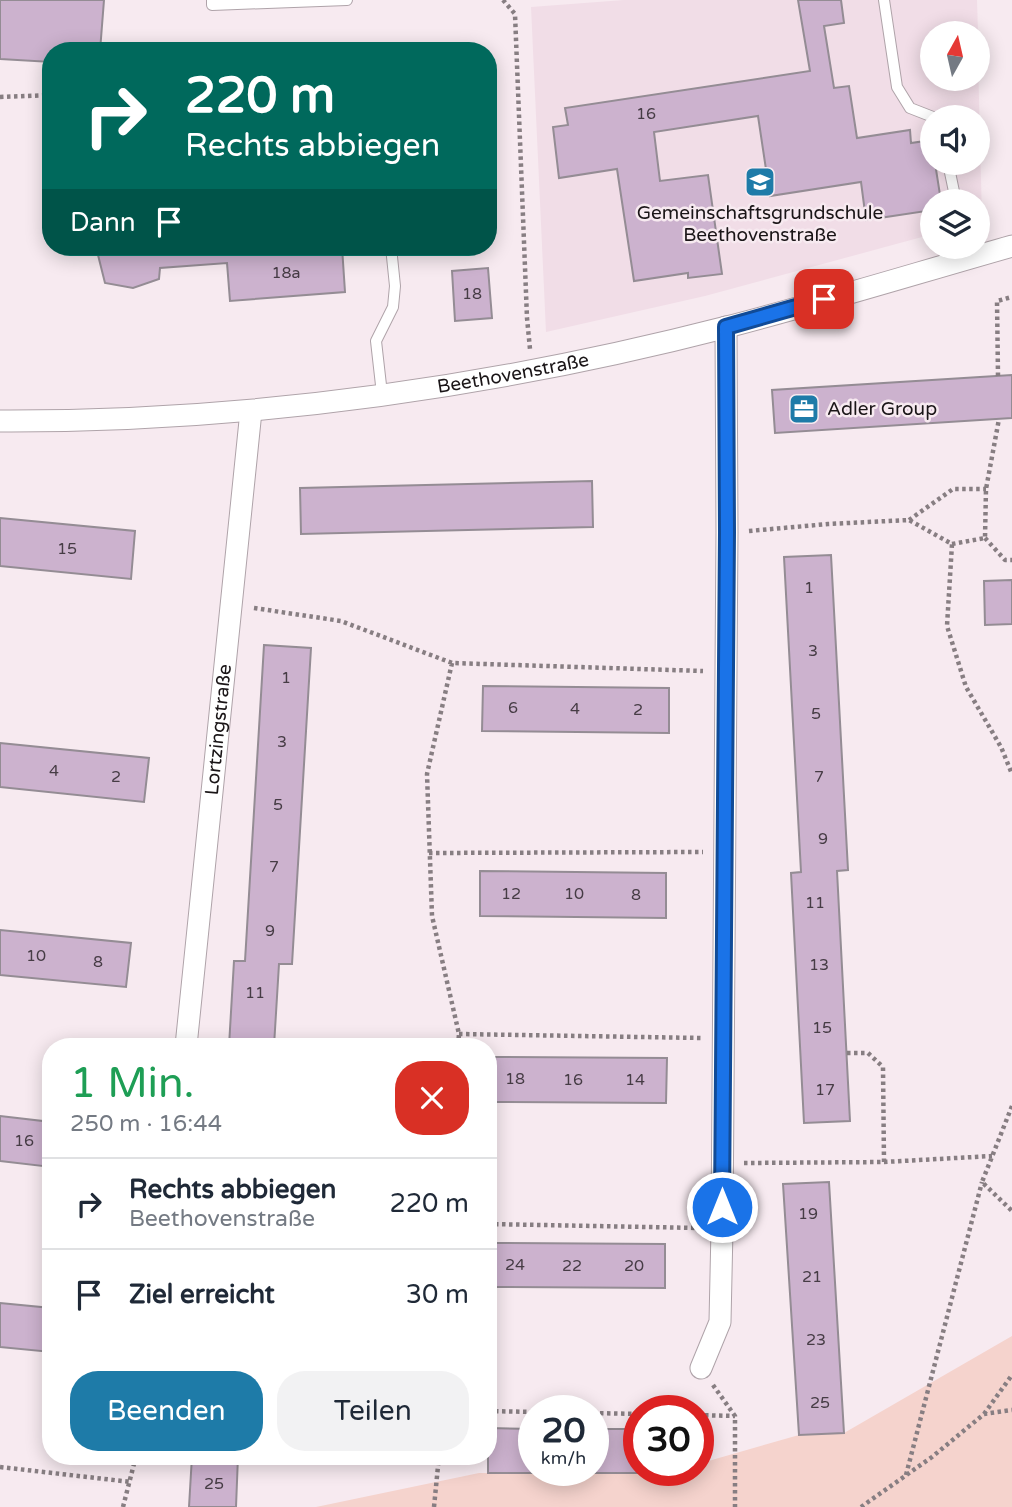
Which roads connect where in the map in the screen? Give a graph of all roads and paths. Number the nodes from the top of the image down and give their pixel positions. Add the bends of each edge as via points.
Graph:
1 (212, 0) edge
2 (347, 0) edge
3 (503, 0) edge
4 (884, 0) edge
5 (42, 95) edge
6 (0, 97) edge
7 (920, 112) edge
8 (1012, 246) edge
9 (990, 249) edge
10 (392, 256) edge
11 (945, 259) edge
12 (1012, 297) edge
13 (726, 327) junction
14 (533, 370) junction
15 (998, 376) dead end
16 (382, 394) junction
17 (251, 411) junction
18 (999, 419) dead end
19 (0, 421) edge
20 (986, 489) junction
21 (909, 520) junction
22 (727, 532) junction
23 (985, 538) junction
24 (952, 544) junction
25 (1012, 560) edge
26 (229, 604) junction
27 (452, 663) junction
28 (726, 671) junction
29 (1012, 774) edge
30 (725, 852) junction
31 (429, 853) junction
32 (459, 1034) junction
33 (187, 1038) edge
34 (459, 1038) edge
35 (723, 1038) junction
36 (847, 1053) dead end
37 (1012, 1105) edge
38 (992, 1156) junction
39 (884, 1162) junction
40 (723, 1164) junction
41 (982, 1182) junction
42 (1012, 1211) edge
43 (497, 1224) edge
44 (722, 1228) junction
45 (701, 1368) joint
46 (1012, 1375) edge
47 (1012, 1410) edge
48 (497, 1411) edge
49 (518, 1412) edge
50 (984, 1414) junction
51 (714, 1415) edge
52 (735, 1416) junction
53 (134, 1465) edge
54 (438, 1465) edge
55 (0, 1467) edge
56 (906, 1475) junction
57 (131, 1482) junction
58 (123, 1507) edge
59 (433, 1507) edge
60 (735, 1507) edge
61 (861, 1507) edge

1 - 2 lane via 212,5
3 - 14 path via 515,14
4 - 7 lane via 897,87 910,108
5 - 6 path
8 - 9 street, Beethovenstraße
10 - 16 lane via 393,307 376,341
11 - 13 street, Beethovenstraße
12 - 15 path via 997,302
13 - 14 street, Beethovenstraße
13 - 22 street
14 - 16 street, Beethovenstraße
16 - 17 street, Beethovenstraße
17 - 19 street, Beethovenstraße
17 - 26 street, Lortzingstraße
18 - 20 path
20 - 21 path via 953,489
20 - 23 path
21 - 22 path
21 - 24 path
22 - 28 street
23 - 24 path
23 - 25 path via 1004,560
24 - 29 path via 947,626 966,687
26 - 27 path via 341,621
26 - 33 street, Lortzingstraße
27 - 28 path
27 - 31 path via 427,774
28 - 30 street
30 - 31 path
30 - 35 street
31 - 32 path via 432,916
32 - 34 path
32 - 35 path
35 - 40 street
36 - 39 path via 868,1053 883,1067
37 - 38 path
38 - 39 path
38 - 41 path
39 - 40 path
40 - 44 street
41 - 42 path
41 - 56 path
43 - 44 path
44 - 45 street via 720,1322
45 - 52 path
46 - 50 path
47 - 50 path
48 - 49 path
50 - 56 path
51 - 52 path
52 - 60 path
53 - 57 path
54 - 59 path
55 - 57 path
56 - 61 path
57 - 58 path

